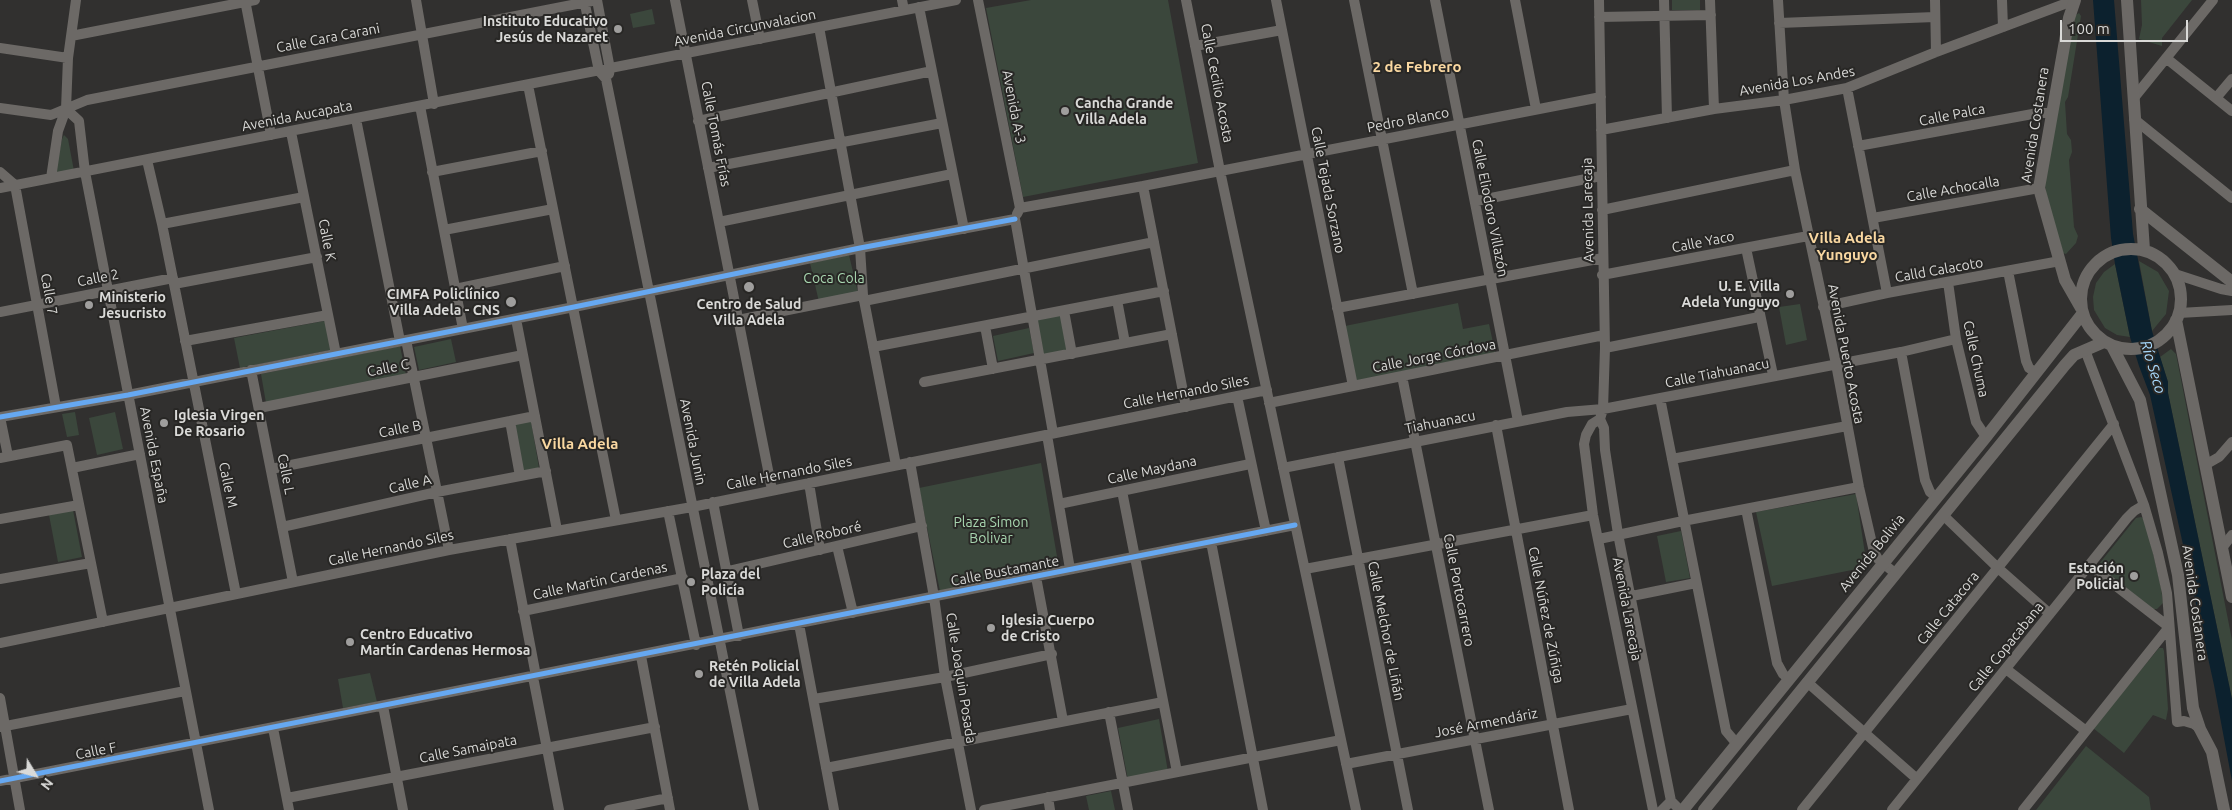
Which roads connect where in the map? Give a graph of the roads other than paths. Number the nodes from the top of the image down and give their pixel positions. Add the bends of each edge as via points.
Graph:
1 (76, 0) edge
2 (416, 0) edge
3 (597, 0) edge
4 (675, 0) edge
5 (752, 0) edge
6 (956, 0) edge
7 (978, 0) edge
8 (1186, 0) edge
9 (1276, 0) edge
10 (1354, 0) edge
11 (1435, 0) edge
12 (1515, 0) edge
13 (1598, 0) edge
14 (1664, 0) edge
15 (1710, 0) edge
16 (1778, 0) edge
17 (1935, 0) edge
18 (2002, 0) edge
19 (2075, 0) edge
20 (2127, 0) edge
21 (2213, 0) edge
22 (248, 1) edge
23 (585, 1) edge
24 (903, 5) edge
25 (920, 7) junction
26 (1711, 15) junction
27 (1664, 16) junction
28 (1599, 17) junction
29 (1935, 17) junction
30 (1779, 23) junction
31 (819, 27) junction
32 (2003, 27) junction
33 (1282, 30) junction
34 (422, 34) junction
35 (72, 36) junction
36 (760, 39) junction
37 (1195, 46) junction
38 (0, 48) edge
39 (1936, 52) junction
40 (686, 54) junction
41 (68, 58) junction
42 (2166, 58) junction
43 (258, 66) junction
44 (932, 71) junction
45 (605, 73) junction
46 (2232, 79) edge
47 (528, 85) junction
48 (1847, 88) junction
49 (830, 94) junction
50 (1601, 97) junction
51 (2216, 98) junction
52 (2133, 99) junction
53 (1784, 100) junction
54 (434, 104) junction
55 (420, 106) junction
56 (0, 108) edge
57 (66, 109) junction
58 (1714, 109) junction
59 (1536, 110) junction
60 (2232, 111) edge
61 (2051, 113) junction
62 (1667, 118) junction
63 (356, 119) junction
64 (2134, 119) junction
65 (698, 121) junction
66 (942, 124) junction
67 (1459, 124) junction
68 (1601, 130) junction
69 (291, 132) junction
70 (271, 135) junction
71 (1382, 139) junction
72 (839, 144) junction
73 (1858, 146) junction
74 (542, 151) junction
75 (1307, 154) junction
76 (147, 160) junction
77 (708, 168) junction
78 (1795, 170) junction
79 (1220, 171) junction
80 (0, 172) edge
81 (85, 172) junction
82 (432, 172) junction
83 (952, 174) junction
84 (1601, 176) junction
85 (51, 178) junction
86 (16, 185) junction
87 (1143, 186) junction
88 (0, 188) edge
89 (2039, 188) junction
90 (850, 195) junction
91 (304, 197) junction
92 (2232, 198) edge
93 (1476, 201) junction
94 (1020, 208) junction
95 (554, 209) junction
96 (2140, 209) junction
97 (1602, 210) junction
98 (1872, 218) junction
99 (1015, 219) junction
100 (719, 222) junction
101 (162, 224) junction
102 (964, 229) junction
103 (444, 230) junction
104 (1808, 236) junction
105 (1154, 242) junction
106 (860, 248) junction
107 (1746, 248) junction
108 (2140, 249) junction
109 (316, 256) junction
110 (1603, 258) junction
111 (2060, 261) junction
112 (565, 266) junction
113 (1023, 269) junction
114 (2008, 271) junction
115 (729, 274) junction
116 (2175, 274) junction
117 (1602, 275) junction
118 (1490, 279) junction
119 (174, 281) junction
120 (1948, 282) junction
121 (2232, 282) edge
122 (455, 289) junction
123 (108, 290) junction
124 (2232, 290) edge
125 (649, 291) junction
126 (1164, 291) junction
127 (1888, 293) junction
128 (1413, 294) junction
129 (864, 298) junction
130 (1117, 300) junction
131 (37, 305) junction
132 (574, 307) junction
133 (1824, 307) junction
134 (1337, 308) junction
135 (1064, 310) junction
136 (2232, 310) edge
137 (2082, 311) junction
138 (0, 312) edge
139 (328, 315) junction
140 (1032, 317) junction
141 (1759, 318) junction
142 (516, 319) junction
143 (738, 320) junction
144 (2176, 320) junction
145 (985, 326) junction
146 (463, 329) junction
147 (1172, 334) junction
148 (1604, 335) junction
149 (1956, 339) junction
150 (185, 341) junction
151 (403, 341) junction
152 (1125, 343) junction
153 (2112, 345) junction
154 (873, 347) junction
155 (1605, 348) junction
156 (2085, 350) junction
157 (1901, 352) junction
158 (336, 354) junction
159 (1072, 354) junction
160 (523, 355) junction
161 (1505, 355) junction
162 (1040, 360) junction
163 (1836, 364) junction
164 (993, 369) junction
165 (252, 370) junction
166 (2036, 374) junction
167 (1773, 375) junction
168 (1402, 376) junction
169 (414, 377) junction
170 (193, 382) junction
171 (924, 382) dead end
172 (1353, 386) junction
173 (1266, 390) junction
174 (128, 395) junction
175 (1237, 396) junction
176 (1660, 398) junction
177 (1269, 403) junction
178 (1186, 406) junction
179 (56, 407) junction
180 (259, 408) junction
181 (1602, 414) junction
182 (535, 416) junction
183 (0, 417) edge
184 (510, 421) junction
185 (1518, 421) junction
186 (2114, 424) junction
187 (1496, 426) junction
188 (1847, 426) junction
189 (1050, 434) junction
190 (1986, 437) junction
191 (426, 438) junction
192 (1415, 441) junction
193 (2232, 442) edge
194 (140, 454) junction
195 (4, 457) edge
196 (1338, 457) junction
197 (1672, 459) junction
198 (910, 462) junction
199 (1250, 464) junction
200 (896, 465) junction
201 (2205, 465) junction
202 (72, 468) junction
203 (1283, 468) junction
204 (271, 469) junction
205 (546, 471) junction
206 (520, 476) junction
207 (809, 483) junction
208 (1858, 487) junction
209 (772, 490) junction
210 (1122, 491) junction
211 (437, 492) junction
212 (1937, 498) junction
213 (714, 502) junction
214 (1059, 504) junction
215 (79, 505) junction
216 (2144, 505) junction
217 (692, 507) junction
218 (1746, 509) junction
219 (668, 511) junction
220 (1593, 515) junction
221 (1943, 515) junction
222 (0, 519) edge
223 (616, 520) junction
224 (1683, 521) junction
225 (1295, 525) junction
226 (922, 526) junction
227 (282, 527) junction
228 (1516, 529) junction
229 (557, 530) junction
230 (1266, 531) junction
231 (1618, 534) junction
232 (2232, 535) edge
233 (510, 539) junction
234 (1599, 539) junction
235 (1211, 542) junction
236 (1436, 544) junction
237 (838, 546) junction
238 (2222, 548) junction
239 (449, 550) junction
240 (820, 550) junction
241 (1135, 557) junction
242 (1358, 559) junction
243 (91, 563) junction
244 (1883, 564) junction
245 (2089, 565) junction
246 (1998, 568) junction
247 (728, 570) junction
248 (1070, 570) junction
249 (1305, 570) junction
250 (1896, 574) junction
251 (1036, 577) junction
252 (683, 578) junction
253 (0, 579) edge
254 (293, 582) junction
255 (1696, 583) junction
256 (236, 594) junction
257 (1632, 596) junction
258 (934, 597) junction
259 (2232, 597) edge
260 (170, 609) junction
261 (523, 610) junction
262 (853, 613) junction
263 (2050, 614) junction
264 (103, 622) junction
265 (799, 624) junction
266 (2169, 627) junction
267 (740, 636) junction
268 (720, 640) junction
269 (0, 643) edge
270 (696, 645) junction
271 (1052, 654) junction
272 (641, 656) junction
273 (2006, 669) junction
274 (534, 676) junction
275 (946, 677) junction
276 (1789, 679) junction
277 (1808, 682) junction
278 (185, 690) junction
279 (0, 698) edge
280 (814, 699) junction
281 (1164, 702) junction
282 (384, 706) junction
283 (1632, 709) junction
284 (1109, 712) junction
285 (1063, 721) junction
286 (1553, 724) junction
287 (2, 726) edge
288 (655, 727) junction
289 (273, 728) junction
290 (2200, 729) junction
291 (2086, 731) junction
292 (1864, 732) junction
293 (1476, 739) junction
294 (1341, 740) junction
295 (958, 742) junction
296 (196, 743) junction
297 (1737, 744) junction
298 (547, 748) junction
299 (1397, 754) junction
300 (1253, 758) junction
301 (1346, 764) junction
302 (826, 768) junction
303 (1177, 772) junction
304 (397, 777) junction
305 (15, 778) junction
306 (1917, 779) junction
307 (0, 781) edge
308 (1123, 782) junction
309 (287, 798) junction
310 (668, 798) junction
311 (1048, 798) junction
312 (1671, 801) junction
313 (20, 810) edge
314 (209, 810) edge
315 (290, 810) edge
316 (403, 810) edge
317 (559, 810) edge
318 (609, 810) edge
319 (670, 810) edge
320 (754, 810) edge
321 (834, 810) edge
322 (971, 810) edge
323 (984, 810) edge
324 (1050, 810) edge
325 (1128, 810) edge
326 (1263, 810) edge
327 (1356, 810) edge
328 (1408, 810) edge
329 (1489, 810) edge
330 (1569, 810) edge
331 (1653, 810) edge
332 (1662, 810) edge
333 (1681, 810) edge
334 (1704, 810) edge
335 (1802, 810) edge
336 (1892, 810) edge
337 (2023, 810) edge
338 (2224, 810) edge

1 - 35 street
2 - 34 street
3 - 23 street, Calle Cara Carani
3 - 45 street, Avenida Junin
4 - 40 street, Calle Tomás Frías
5 - 36 street
6 - 25 street, Avenida Circunvalacion
7 - 94 street, Avenida A-3
8 - 37 street, Calle Cecilio Acosta
9 - 33 street, Calle Tejada Sorzano
10 - 71 street
11 - 67 street, Calle Eliodoro Villazón
12 - 59 street
13 - 28 street, Avenida Larecaja
14 - 27 street
15 - 26 street
16 - 30 street, Avenida Puerto Acosta
17 - 29 street
18 - 32 street
19 - 32 street, Avenida Los Andes
19 - 61 main road, Avenida Costanera
20 - 52 main road
21 - 42 street
22 - 35 street
22 - 43 street
23 - 34 street, Calle Cara Carani
23 - 45 street, Avenida Junin
24 - 25 street, Avenida Circunvalacion
24 - 31 street, Avenida Circunvalacion
25 - 44 street
26 - 27 street
26 - 58 street
27 - 28 street
27 - 62 street
28 - 50 street, Avenida Larecaja
29 - 30 street
29 - 39 street
30 - 53 street, Avenida Puerto Acosta
31 - 36 street, Avenida Circunvalacion
31 - 49 street
32 - 39 street, Avenida Los Andes
33 - 37 street
33 - 75 street, Calle Tejada Sorzano
34 - 43 street, Calle Cara Carani
34 - 54 street
35 - 41 street
36 - 40 street, Avenida Circunvalacion
37 - 79 street, Calle Cecilio Acosta
38 - 41 street
39 - 48 street, Avenida Los Andes
40 - 45 street, Avenida Circunvalacion
40 - 65 street, Calle Tomás Frías
41 - 57 street
42 - 51 street
42 - 52 street
43 - 57 street, Calle Cara Carani via 86,100
43 - 70 street
44 - 49 street
44 - 66 street
45 - 47 street, Avenida Aucapata
45 - 125 street, Avenida Junin
46 - 51 street
47 - 54 street, Avenida Aucapata
47 - 74 street
48 - 53 street, Avenida Los Andes
48 - 73 street
49 - 65 street
49 - 72 street
50 - 59 street, Pedro Blanco
50 - 68 street, Avenida Larecaja
51 - 60 street
52 - 64 main road
53 - 58 street, Avenida Los Andes
53 - 78 street, Avenida Puerto Acosta
54 - 55 street, Avenida Aucapata
55 - 63 street, Avenida Aucapata
55 - 82 street
56 - 57 street, Calle Cara Carani via 51,115
57 - 81 street, Avenida España via 79,121
57 - 85 street via 58,131
58 - 62 street, Avenida Los Andes
59 - 67 street, Pedro Blanco
61 - 73 street, Calle Palca
61 - 89 main road, Avenida Costanera
62 - 68 street, Avenida Los Andes
63 - 69 street, Avenida Aucapata
63 - 151 street
64 - 92 street
64 - 96 main road
65 - 77 street, Calle Tomás Frías
66 - 72 street
66 - 83 street
67 - 71 street, Pedro Blanco
67 - 93 street, Calle Eliodoro Villazón
68 - 84 street, Avenida Larecaja
69 - 70 street, Avenida Aucapata
69 - 91 street, Calle K
70 - 76 street, Avenida Aucapata
71 - 75 street, Pedro Blanco
71 - 128 street
72 - 77 street
72 - 90 street
73 - 98 street
74 - 82 street
74 - 95 street
75 - 79 street, Pedro Blanco
75 - 134 street, Calle Tejada Sorzano
76 - 81 street, Avenida Aucapata
76 - 101 street, Calle M
77 - 100 street, Calle Tomás Frías
78 - 97 street
78 - 104 street, Avenida Puerto Acosta
79 - 87 street, Pedro Blanco
79 - 173 street, Calle Cecilio Acosta
80 - 86 street
81 - 85 street, Avenida Aucapata
81 - 123 street, Avenida España
82 - 103 street
83 - 90 street
83 - 102 street
84 - 93 street
84 - 97 street, Avenida Larecaja
85 - 86 street, Avenida Aucapata
86 - 88 street, Avenida Aucapata
86 - 131 street, Calle 7
87 - 94 street, Pedro Blanco
87 - 105 street
89 - 98 street, Calle Achocalla
89 - 111 main road, Avenida Costanera
90 - 100 street
90 - 106 street
91 - 101 street
91 - 109 street, Calle K
93 - 118 street, Calle Eliodoro Villazón
94 - 99 street
95 - 103 street
95 - 112 street
96 - 108 main road
96 - 121 main road
97 - 110 street, Avenida Larecaja
98 - 127 street
99 - 102 street
99 - 113 street
100 - 115 street, Calle Tomás Frías
101 - 119 street, Calle M
102 - 106 street
103 - 122 street
104 - 107 street, Calle Yaco
104 - 133 street, Avenida Puerto Acosta
105 - 113 street
105 - 126 street
106 - 115 street
106 - 129 street
107 - 117 street, Calle Yaco
107 - 141 street
108 - 116 main road via 2159,256
108 - 137 main road via 2119,250 2104,256 2091,268 2083,283
109 - 119 street, Calle 2
109 - 139 street, Calle K
110 - 117 street, Avenida Larecaja
110 - 118 street
111 - 114 street, Calld Calacoto
111 - 137 main road, Avenida Costanera via 2065,280
112 - 122 street
112 - 132 street
113 - 129 street
113 - 140 street
114 - 120 street, Calld Calacoto
114 - 166 street via 2026,360
115 - 125 street
115 - 143 street, Calle Tomás Frías
116 - 124 street
116 - 144 main road via 2182,297
117 - 148 street, Avenida Larecaja
118 - 128 street
118 - 161 street, Calle Eliodoro Villazón
119 - 123 street, Calle 2
119 - 150 street, Calle M
120 - 127 street, Calld Calacoto
120 - 149 street, Calle Chuma
122 - 146 street
123 - 131 street, Calle 2
123 - 174 street, Avenida España
125 - 132 street
125 - 217 street, Avenida Junin
126 - 130 street
126 - 147 street
127 - 133 street, Calld Calacoto
128 - 134 street
129 - 143 street
129 - 154 street
130 - 135 street
130 - 152 street
131 - 138 street, Calle 2
131 - 179 street, Calle 7
132 - 142 street
132 - 223 street
133 - 163 street, Avenida Puerto Acosta
134 - 172 street, Calle Tejada Sorzano
135 - 140 street
135 - 159 street
136 - 144 street
137 - 153 main road via 2092,330
137 - 166 main road, Avenida Bolivia
139 - 150 street
139 - 158 street, Calle K
140 - 145 street
140 - 162 street
141 - 155 street
141 - 167 street
142 - 146 street
142 - 160 street
143 - 209 street, Calle Tomás Frías
144 - 153 main road via 2160,340 2145,347
144 - 201 main road
145 - 154 street
145 - 164 street
146 - 151 street
147 - 152 street
147 - 178 street
148 - 155 street, Avenida Larecaja
148 - 161 street, Calle Jorge Córdova
149 - 157 street, Calle Tiahuanacu
149 - 190 street, Calle Chuma via 1976,422
150 - 170 street, Calle M
151 - 158 street
151 - 169 street
152 - 159 street
153 - 156 main road
153 - 290 main road, Avenida Costanera via 2140,400 2178,575 2193,708
154 - 200 street
155 - 181 street, Avenida Larecaja
156 - 186 street
156 - 221 main road via 2074,355 2065,365
157 - 163 street, Calle Tiahuanacu
157 - 212 street via 1926,480 1930,492
158 - 165 street
159 - 162 street
160 - 169 street, Calle C
160 - 182 street
161 - 168 street, Calle Jorge Córdova
161 - 185 street, Calle Eliodoro Villazón
162 - 164 street
162 - 189 street
163 - 167 street, Calle Tiahuanacu
163 - 188 street, Avenida Puerto Acosta
164 - 171 street
165 - 170 street
165 - 180 street, Calle L
166 - 190 main road, Avenida Bolivia
167 - 176 street, Calle Tiahuanacu
168 - 172 street, Calle Jorge Córdova
168 - 192 street, Calle Portocarrero
169 - 180 street, Calle C
169 - 191 street
170 - 174 street
170 - 256 street, Calle M
172 - 177 street, Calle Jorge Córdova
173 - 175 street, Calle Hernando Siles
173 - 177 street, Calle Cecilio Acosta
174 - 179 street
174 - 194 street, Avenida España
175 - 178 street, Calle Hernando Siles
175 - 199 street
176 - 181 street, Calle Tiahuanacu
176 - 197 street
177 - 203 street, Calle Cecilio Acosta
178 - 189 street, Calle Hernando Siles
179 - 183 street
180 - 204 street, Calle L
181 - 185 street, Tiahuanacu via 1567,412
181 - 220 street, Avenida Larecaja via 1592,424 1584,444
181 - 231 street, Avenida Larecaja
182 - 184 street, Calle B
182 - 205 street
183 - 195 street
184 - 191 street, Calle B
184 - 206 street
185 - 187 street, Tiahuanacu
186 - 216 street
186 - 246 street, Calle Catacora
187 - 192 street, Tiahuanacu
187 - 228 street, Calle Núñez de Zúñiga
188 - 197 street
188 - 208 street, Avenida Puerto Acosta
189 - 198 street, Calle Hernando Siles
189 - 214 street
190 - 212 main road, Avenida Bolivia
191 - 204 street, Calle B
191 - 211 street
192 - 196 street, Tiahuanacu
192 - 236 street, Calle Portocarrero
193 - 201 street via 2219,457
194 - 202 street
194 - 260 street, Avenida España
195 - 202 street via 67,445
196 - 203 street, Tiahuanacu
196 - 242 street, Calle Melchor de Liñán
197 - 224 street
198 - 200 street, Calle Hernando Siles
198 - 226 street, Calle Joaquin Posada
199 - 210 street, Calle Maydana
199 - 230 street
200 - 207 street, Calle Hernando Siles
201 - 238 main road
202 - 215 street
203 - 225 street, Calle Cecilio Acosta
204 - 227 street, Calle L
205 - 206 street, Calle A
205 - 229 street
206 - 211 street, Calle A
207 - 209 street, Calle Hernando Siles
207 - 240 street
208 - 218 street
208 - 244 street, Avenida Puerto Acosta via 1874,552
209 - 213 street, Calle Hernando Siles
210 - 214 street, Calle Maydana
210 - 241 street
211 - 227 street, Calle A
211 - 239 street
212 - 244 main road, Avenida Bolivia
213 - 217 street, Calle Hernando Siles
213 - 247 street, Avenida Junin
214 - 248 street
215 - 222 street
215 - 243 street
216 - 245 street, Calle Copacabana via 2127,518
216 - 266 street via 2167,593
217 - 219 street, Calle Hernando Siles
217 - 268 street, Avenida Junin
218 - 224 street
218 - 276 street via 1777,663
219 - 223 street, Calle Hernando Siles
219 - 252 street
220 - 228 street
220 - 234 street, Avenida Larecaja
221 - 246 street
221 - 250 main road
223 - 229 street, Calle Hernando Siles
224 - 231 street
224 - 255 street
225 - 230 street, Calle Bustamante
225 - 249 street, Calle Cecilio Acosta
226 - 237 street, Calle Roboré
226 - 258 street, Calle Joaquin Posada
227 - 254 street, Calle L
228 - 236 street
228 - 286 street, Calle Núñez de Zúñiga
229 - 233 street, Calle Hernando Siles
230 - 235 street, Calle Bustamante
231 - 234 street
231 - 257 street, Avenida Larecaja
232 - 238 street
233 - 239 street, Calle Hernando Siles
233 - 261 street
234 - 283 street, Avenida Larecaja
235 - 241 street, Calle Bustamante
235 - 300 street
236 - 242 street
236 - 293 street, Calle Portocarrero
237 - 240 street, Calle Roboré
237 - 262 street
238 - 259 main road
239 - 254 street, Calle Hernando Siles
240 - 247 street, Calle Roboré
241 - 248 street, Calle Bustamante
241 - 281 street
242 - 249 street
242 - 299 street, Calle Melchor de Liñán
243 - 253 street
243 - 264 street
244 - 250 street, Avenida Puerto Acosta
244 - 276 main road, Avenida Bolivia
245 - 263 street, Calle Copacabana
245 - 266 street
246 - 263 street
246 - 292 street, Calle Catacora
247 - 267 street, Avenida Junin
248 - 251 street, Calle Bustamante
249 - 294 street, Calle Cecilio Acosta
250 - 277 main road
251 - 258 street, Calle Bustamante
251 - 271 street
252 - 261 street, Calle Martin Cardenas
252 - 270 street
254 - 256 street, Calle Hernando Siles
255 - 257 street
255 - 297 street via 1726,731
256 - 260 street, Calle Hernando Siles
257 - 312 street, Avenida Larecaja
258 - 262 street, Calle Bustamante
258 - 275 street, Calle Joaquin Posada
260 - 264 street, Calle Hernando Siles
260 - 278 street, Avenida España
261 - 274 street
262 - 265 street, Calle Bustamante
263 - 273 street, Calle Copacabana
264 - 269 street, Calle Hernando Siles
265 - 267 street, Calle Bustamante
265 - 280 street
266 - 290 street via 2177,722 2189,723
266 - 291 street
267 - 268 street, Calle Bustamante
268 - 270 street, Calle Bustamante
268 - 320 street, Avenida Junin
270 - 272 street, Calle Bustamante
271 - 275 street
271 - 285 street
272 - 274 street, Calle Bustamante
272 - 288 street
273 - 291 street
273 - 306 street, Calle Copacabana
274 - 282 street, Calle Bustamante
274 - 298 street
275 - 280 street
275 - 295 street, Calle Joaquin Posada
276 - 297 main road, Avenida Bolivia
277 - 292 street
277 - 334 main road
278 - 287 street
278 - 296 street, Avenida España
279 - 287 street
280 - 302 street
281 - 284 street
281 - 303 street
282 - 289 street, Calle F
282 - 304 street
283 - 286 street, José Armendáriz
283 - 331 street, Avenida Larecaja
284 - 285 street
284 - 308 street
285 - 295 street
286 - 293 street, José Armendáriz
286 - 330 street, Calle Núñez de Zúñiga
287 - 305 street
288 - 298 street, Calle Samaipata
288 - 310 street
289 - 296 street, Calle F
289 - 309 street
290 - 338 main road, Avenida Costanera via 2212,752
291 - 337 street
292 - 306 street
292 - 335 street, Calle Catacora
293 - 299 street, José Armendáriz
293 - 329 street, Calle Portocarrero
294 - 300 street
294 - 301 street, Calle Cecilio Acosta
295 - 302 street
295 - 322 street, Calle Joaquin Posada
296 - 305 street, Calle F
296 - 314 street, Avenida España
297 - 333 main road, Avenida Bolivia
298 - 304 street, Calle Samaipata
298 - 317 street
299 - 301 street, José Armendáriz
299 - 328 street, Calle Melchor de Liñán
300 - 303 street
300 - 326 street
301 - 327 street, Calle Cecilio Acosta
302 - 321 street
303 - 308 street
304 - 309 street, Calle Samaipata
304 - 316 street
305 - 307 street, Calle F
305 - 313 street
306 - 336 street, Calle Copacabana
308 - 311 street
308 - 325 street
309 - 315 street
310 - 318 street
310 - 319 street
311 - 323 street
311 - 324 street
312 - 332 street
312 - 333 street

